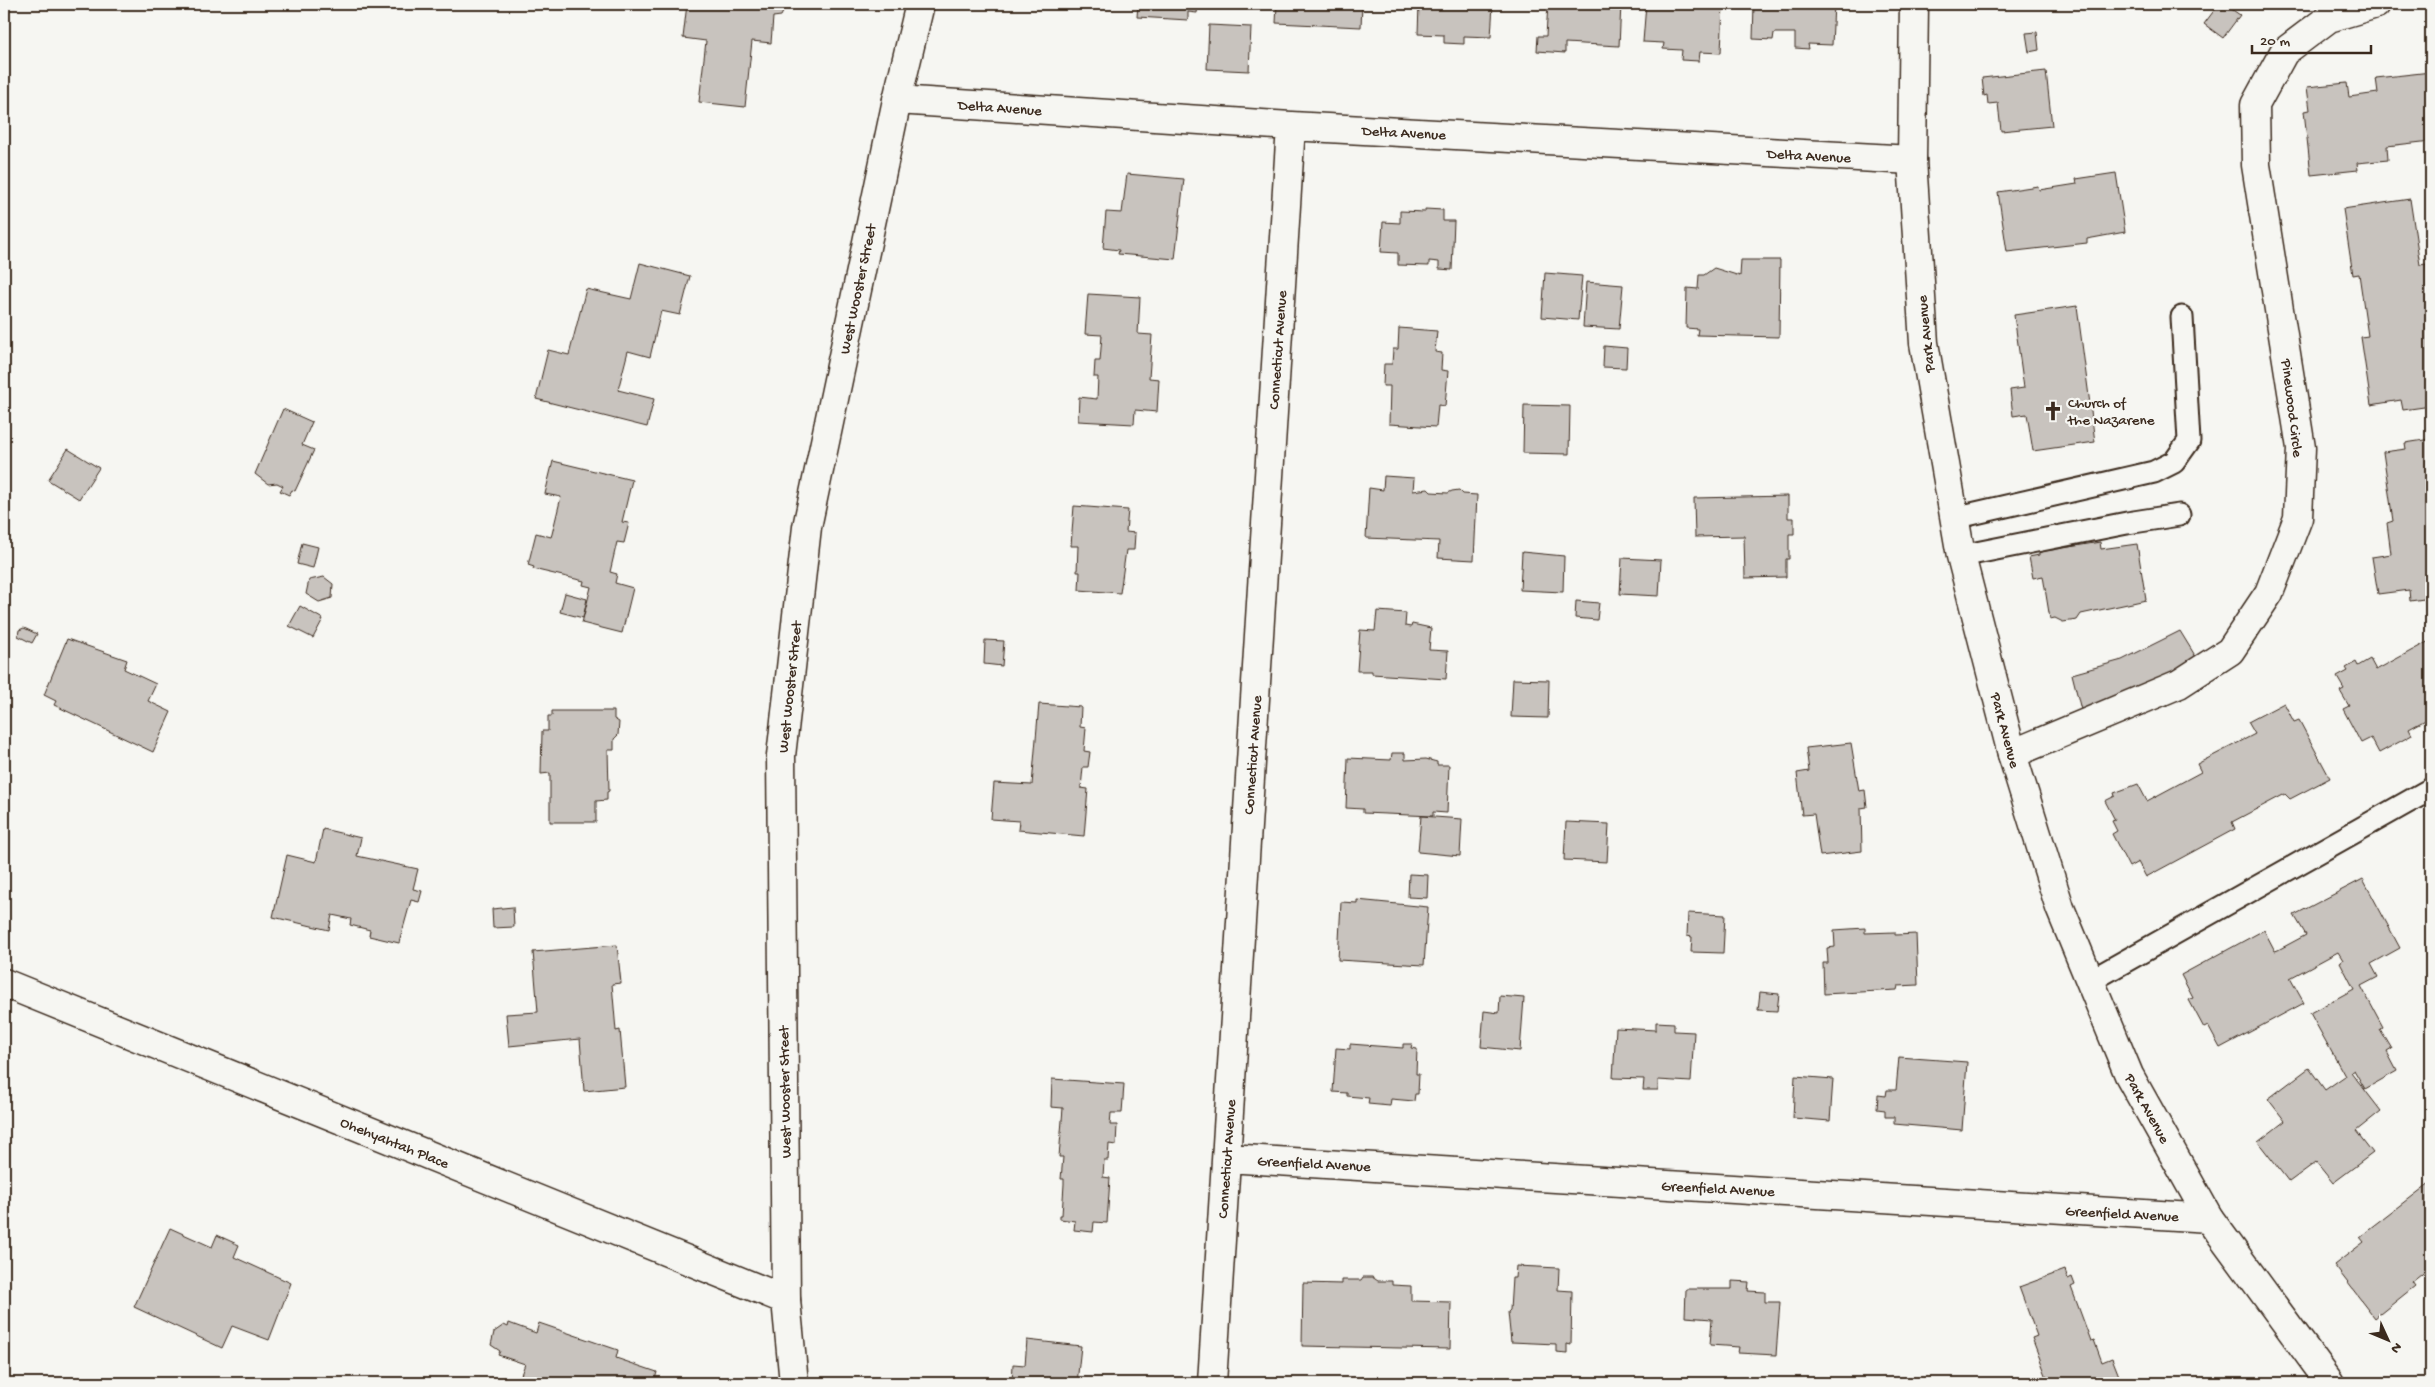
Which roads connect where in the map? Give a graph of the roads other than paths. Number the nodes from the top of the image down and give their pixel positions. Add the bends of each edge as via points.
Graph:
1 (920, 4) edge
2 (1914, 4) edge
3 (2376, 4) edge
4 (897, 100) junction
5 (1291, 126) junction
6 (1912, 160) junction
7 (2182, 317) dead end
8 (2179, 515) dead end
9 (1954, 518) junction
10 (1961, 556) junction
11 (2012, 754) junction
12 (2431, 789) edge
13 (2090, 981) junction
14 (4, 983) edge
15 (1226, 1158) junction
16 (2209, 1218) junction
17 (786, 1300) junction
18 (794, 1383) edge
19 (1212, 1383) edge
20 (2330, 1383) edge

1 - 4 street, West Wooster Street
2 - 6 street, Park Avenue
3 - 11 street, Pinewood Circle via 2329,18 2284,52 2255,105 2256,165 2301,448 2298,518 2269,593 2230,651 2179,684
4 - 5 street, Delta Avenue
4 - 17 street, West Wooster Street via 807,527 781,756
5 - 6 street, Delta Avenue
5 - 15 street, Connecticut Avenue
6 - 9 street, Park Avenue via 1924,343
7 - 9 lane via 2190,441 2174,462 2154,472
8 - 10 lane
9 - 10 street, Park Avenue
10 - 11 street, Park Avenue
11 - 13 street, Park Avenue via 2060,908
12 - 13 lane
13 - 16 street, Park Avenue via 2129,1075
14 - 17 street, Ohehyahtah Place
15 - 16 street, Greenfield Avenue
15 - 19 street, Connecticut Avenue
16 - 20 street, Park Avenue
17 - 18 street, West Wooster Street

